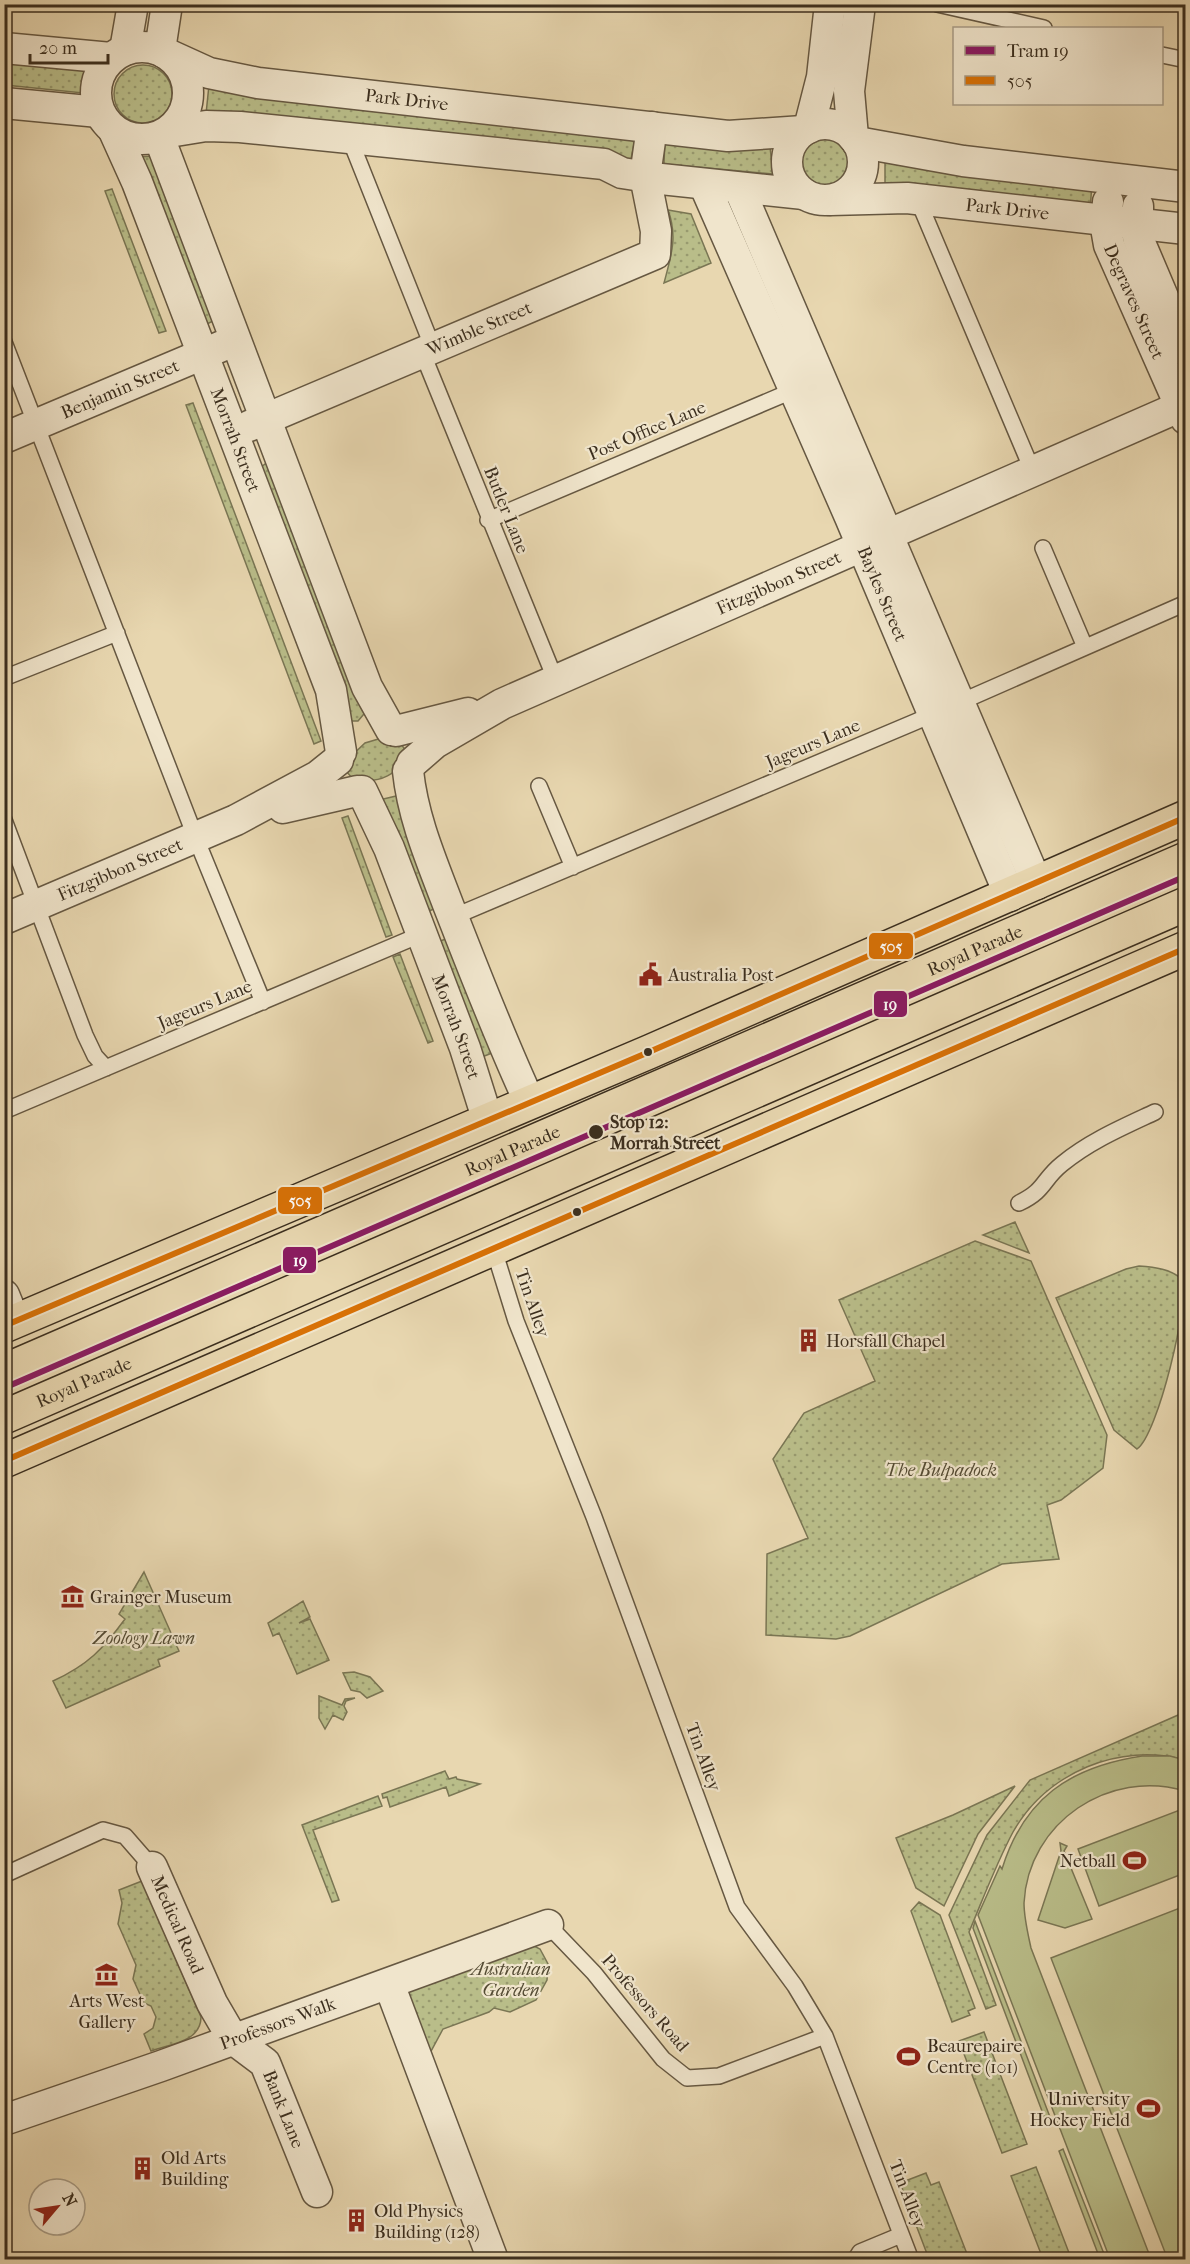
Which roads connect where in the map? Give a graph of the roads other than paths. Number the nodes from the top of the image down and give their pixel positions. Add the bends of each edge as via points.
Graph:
1 (133, 4) edge
2 (167, 4) edge
3 (830, 4) edge
4 (860, 4) edge
5 (937, 4) edge
6 (1040, 27) edge
7 (4, 48) edge
8 (163, 52) junction
9 (118, 54) junction
10 (1163, 55) edge
11 (1185, 60) edge
12 (4, 103) edge
13 (107, 122) junction
14 (652, 127) junction
15 (806, 130) junction
16 (164, 134) junction
17 (349, 137) junction
18 (855, 139) junction
19 (645, 176) junction
20 (1110, 178) junction
21 (1140, 182) junction
22 (704, 184) junction
23 (1185, 187) edge
24 (739, 188) junction
25 (817, 197) junction
26 (918, 200) junction
27 (1106, 220) junction
28 (1137, 224) junction
29 (1185, 229) edge
30 (236, 340) junction
31 (4, 342) edge
32 (428, 350) junction
33 (1185, 351) edge
34 (203, 354) junction
35 (822, 379) junction
36 (794, 390) junction
37 (1184, 410) edge
38 (266, 419) junction
39 (36, 425) junction
40 (233, 433) junction
41 (4, 438) edge
42 (1033, 472) junction
43 (488, 520) junction
44 (875, 541) junction
45 (1043, 548) dead end
46 (1185, 603) edge
47 (117, 633) junction
48 (1085, 647) junction
49 (4, 678) edge
50 (556, 681) junction
51 (502, 704) junction
52 (947, 707) junction
53 (394, 731) junction
54 (340, 756) junction
55 (410, 767) junction
56 (539, 786) dead end
57 (359, 791) junction
58 (1185, 818) edge
59 (4, 820) edge
60 (236, 820) junction
61 (195, 836) junction
62 (1185, 859) edge
63 (573, 867) junction
64 (1024, 890) junction
65 (1185, 904) edge
66 (38, 906) junction
67 (454, 918) junction
68 (4, 919) edge
69 (1021, 930) junction
70 (421, 933) junction
71 (908, 940) junction
72 (1185, 948) edge
73 (1034, 971) junction
74 (923, 973) junction
75 (262, 1002) junction
76 (1046, 1009) junction
77 (106, 1068) junction
78 (530, 1103) junction
79 (4, 1111) edge
80 (1155, 1112) dead end
81 (488, 1121) junction
82 (1019, 1203) dead end
83 (494, 1250) junction
84 (8, 1317) edge
85 (14, 1367) edge
86 (50, 1397) junction
87 (6, 1413) edge
88 (76, 1430) junction
89 (4, 1461) edge
90 (152, 1867) joint
91 (4, 1875) edge
92 (548, 1925) joint
93 (389, 1984) junction
94 (825, 2036) junction
95 (233, 2039) junction
96 (4, 2120) edge
97 (317, 2192) dead end
98 (901, 2235) junction
99 (494, 2259) edge
100 (855, 2259) edge
101 (911, 2259) edge

1 - 9 street
2 - 8 street
3 - 15 street via 822,77
4 - 18 street via 849,91
5 - 6 lane
7 - 9 street
8 - 9 street via 137,47
8 - 14 street, Park Drive via 209,73 258,82
8 - 16 street via 181,69 189,91 180,120
9 - 13 street via 102,70 96,83 95,98
10 - 11 lane
12 - 13 street
13 - 16 street via 129,138 144,140
13 - 34 street, Morrah Street via 137,182
14 - 15 street, Park Drive via 737,137
14 - 19 street
15 - 18 street via 832,125
15 - 25 street via 795,138 788,158 791,178
16 - 17 street, Park Drive via 206,126
16 - 30 street, Morrah Street
17 - 19 street, Park Drive via 604,164
17 - 32 lane, Butler Lane
18 - 20 street via 963,161
18 - 25 street via 862,160 859,178 847,193
19 - 22 street, Park Drive
19 - 32 street, Wimble Street via 656,231 655,254
20 - 21 street
20 - 27 street, Degraves Street
21 - 23 street
21 - 28 street, Degraves Street
22 - 24 street, Park Drive
22 - 36 street, Bayles Street
24 - 25 street, Park Drive
24 - 35 street, Bayles Street
25 - 26 street, Park Drive
26 - 27 street, Park Drive
26 - 42 lane
27 - 28 street, Park Drive
27 - 37 street, Degraves Street via 1109,245
28 - 29 street, Park Drive
28 - 33 street, Degraves Street via 1142,248
30 - 34 street, Benjamin Street
30 - 38 street, Morrah Street
31 - 39 lane
32 - 38 street, Wimble Street
32 - 43 lane, Butler Lane
34 - 39 street, Benjamin Street
34 - 40 street, Morrah Street
35 - 36 lane, Post Office Lane
35 - 44 street, Bayles Street
36 - 43 lane, Post Office Lane
36 - 44 street, Bayles Street
37 - 42 street, Fitzgibbon Street
38 - 40 street, Wimble Street
38 - 53 street, Morrah Street via 367,687
39 - 41 street, Benjamin Street
39 - 47 lane
40 - 54 street, Morrah Street via 331,690
42 - 44 street, Fitzgibbon Street
43 - 50 lane, Butler Lane
44 - 50 street, Fitzgibbon Street
44 - 52 street, Bayles Street
45 - 48 lane
46 - 48 lane, Jageurs Lane
47 - 49 lane
47 - 61 lane
48 - 52 lane, Jageurs Lane
50 - 51 street, Fitzgibbon Street
51 - 53 street, Fitzgibbon Street
51 - 55 street, Fitzgibbon Street via 435,743
52 - 63 lane, Jageurs Lane
52 - 64 street, Bayles Street
53 - 54 street via 365,733 348,743
53 - 55 street via 411,743
54 - 57 street via 342,780
54 - 60 street, Fitzgibbon Street via 318,776
55 - 57 street via 389,786
55 - 67 street, Morrah Street via 414,812
56 - 63 lane
57 - 60 street, Fitzgibbon Street
57 - 70 street, Morrah Street via 386,841
58 - 64 main road, Royal Parade
59 - 66 lane
60 - 61 street, Fitzgibbon Street
61 - 66 street, Fitzgibbon Street
61 - 75 lane
62 - 69 main road, Royal Parade
63 - 67 lane, Jageurs Lane
64 - 69 main road, Bayles Street
64 - 71 main road, Royal Parade
65 - 73 main road, Royal Parade
66 - 68 street, Fitzgibbon Street
66 - 77 lane via 85,1035
67 - 70 street
67 - 78 street, Morrah Street
69 - 73 main road, Bayles Street
69 - 74 main road, Royal Parade
70 - 75 lane, Jageurs Lane
70 - 81 street, Morrah Street
71 - 74 main road
71 - 78 main road, Royal Parade
72 - 76 main road
73 - 76 main road, Bayles Street
73 - 86 main road, Royal Parade
74 - 85 main road, Royal Parade
75 - 77 lane, Jageurs Lane
76 - 83 main road
77 - 79 lane, Jageurs Lane
78 - 81 main road, Royal Parade
80 - 82 lane via 1081,1150 1059,1166 1037,1195
81 - 84 main road, Royal Parade
83 - 88 main road
83 - 94 lane, Tin Alley via 516,1321 594,1517 737,1907 795,1986
84 - 85 main road
85 - 86 main road
86 - 87 main road, Royal Parade
86 - 88 main road
88 - 89 main road
90 - 91 lane, Medical Road via 125,1836 103,1830
90 - 95 street, Medical Road via 212,2003
92 - 93 street, Professors Walk
92 - 94 lane, Professors Road via 594,1973 663,2059 687,2078 719,2076
93 - 95 street, Professors Walk
93 - 99 street
94 - 98 lane, Tin Alley
95 - 96 street, Professors Walk
95 - 97 street, Bank Lane via 264,2063
98 - 100 lane via 860,2252
98 - 101 lane, Tin Alley

